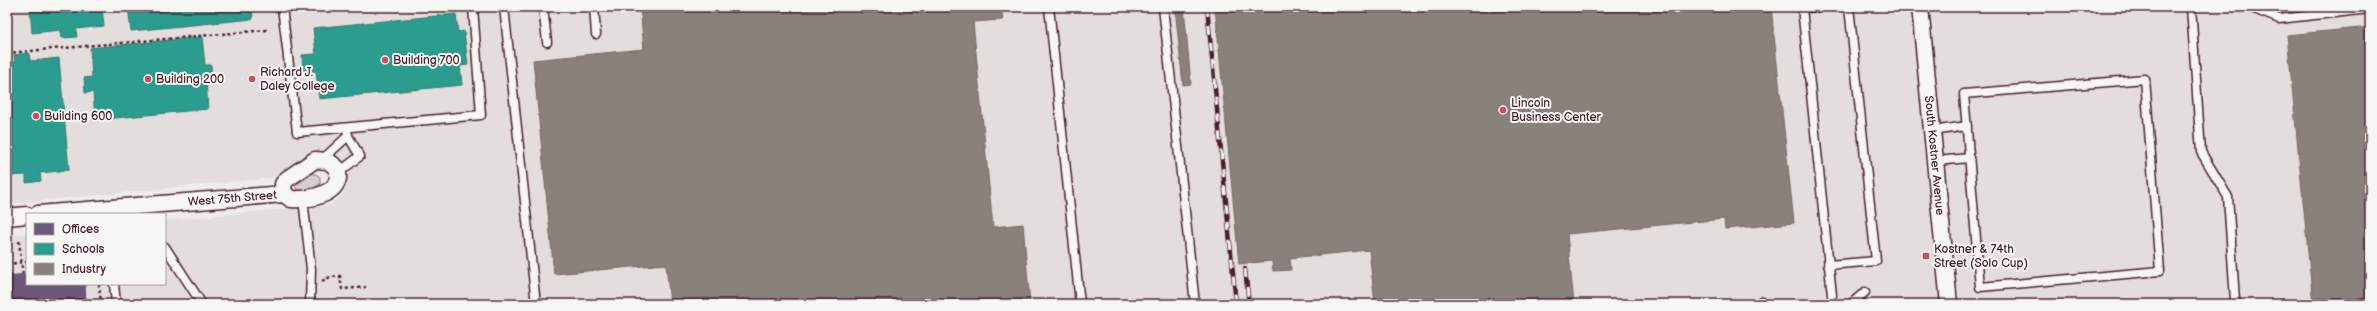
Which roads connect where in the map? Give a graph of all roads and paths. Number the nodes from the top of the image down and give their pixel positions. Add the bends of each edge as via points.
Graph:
1 (282, 7) edge
2 (473, 7) edge
3 (504, 7) edge
4 (543, 7) edge
5 (594, 7) edge
6 (1049, 7) edge
7 (1163, 7) edge
8 (1817, 7) edge
9 (1849, 7) edge
10 (1920, 7) edge
11 (2191, 7) edge
12 (2249, 7) edge
13 (1802, 8) edge
14 (2370, 9) edge
15 (267, 30) dead end
16 (596, 34) dead end
17 (547, 42) dead end
18 (7, 54) edge
19 (1967, 126) junction
20 (1932, 131) junction
21 (348, 132) junction
22 (1970, 158) junction
23 (323, 159) junction
24 (1935, 161) junction
25 (338, 173) junction
26 (284, 194) junction
27 (303, 199) junction
28 (155, 209) edge
29 (107, 211) edge
30 (61, 213) edge
31 (26, 215) edge
32 (7, 217) edge
33 (19, 241) dead end
34 (166, 249) edge
35 (21, 262) junction
36 (26, 262) edge
37 (7, 264) edge
38 (1828, 266) junction
39 (23, 275) dead end
40 (99, 285) edge
41 (114, 285) edge
42 (320, 287) dead end
43 (366, 287) dead end
44 (1865, 292) dead end
45 (1832, 295) dead end
46 (101, 304) edge
47 (116, 304) edge
48 (202, 304) edge
49 (310, 304) edge
50 (536, 304) edge
51 (1080, 304) edge
52 (1195, 304) edge
53 (1851, 304) edge
54 (1949, 304) edge
55 (2232, 304) edge

1 - 21 lane via 297,132
2 - 21 lane via 481,115
3 - 50 lane
4 - 17 lane
5 - 16 lane
6 - 51 lane
7 - 52 lane
8 - 13 lane
9 - 38 lane via 1876,261
10 - 20 street, South Kostner Avenue
11 - 55 lane via 2201,152 2228,197 2234,300
12 - 14 lane via 2279,18
13 - 38 lane
15 - 18 path
19 - 20 lane
19 - 22 lane
19 - 22 lane via 1964,94 2145,79 2160,271 1980,287
20 - 24 street, South Kostner Avenue
21 - 23 lane
21 - 25 lane via 360,156
22 - 24 lane
23 - 25 street via 335,165
23 - 26 street, West 75th Street via 315,160 287,179 283,184
24 - 54 street, South Kostner Avenue
25 - 27 street, West 75th Street via 335,185 330,190 320,196
26 - 27 street, West 75th Street via 291,199
26 - 28 street, West 75th Street
27 - 49 lane via 311,269
28 - 29 street, West 75th Street
29 - 30 street, West 75th Street
31 - 32 street
33 - 35 path
34 - 48 lane
35 - 36 path
35 - 37 path
35 - 39 path
38 - 45 lane
40 - 46 path
41 - 47 lane
42 - 43 path via 322,281 330,276 340,276 342,289
44 - 53 lane

